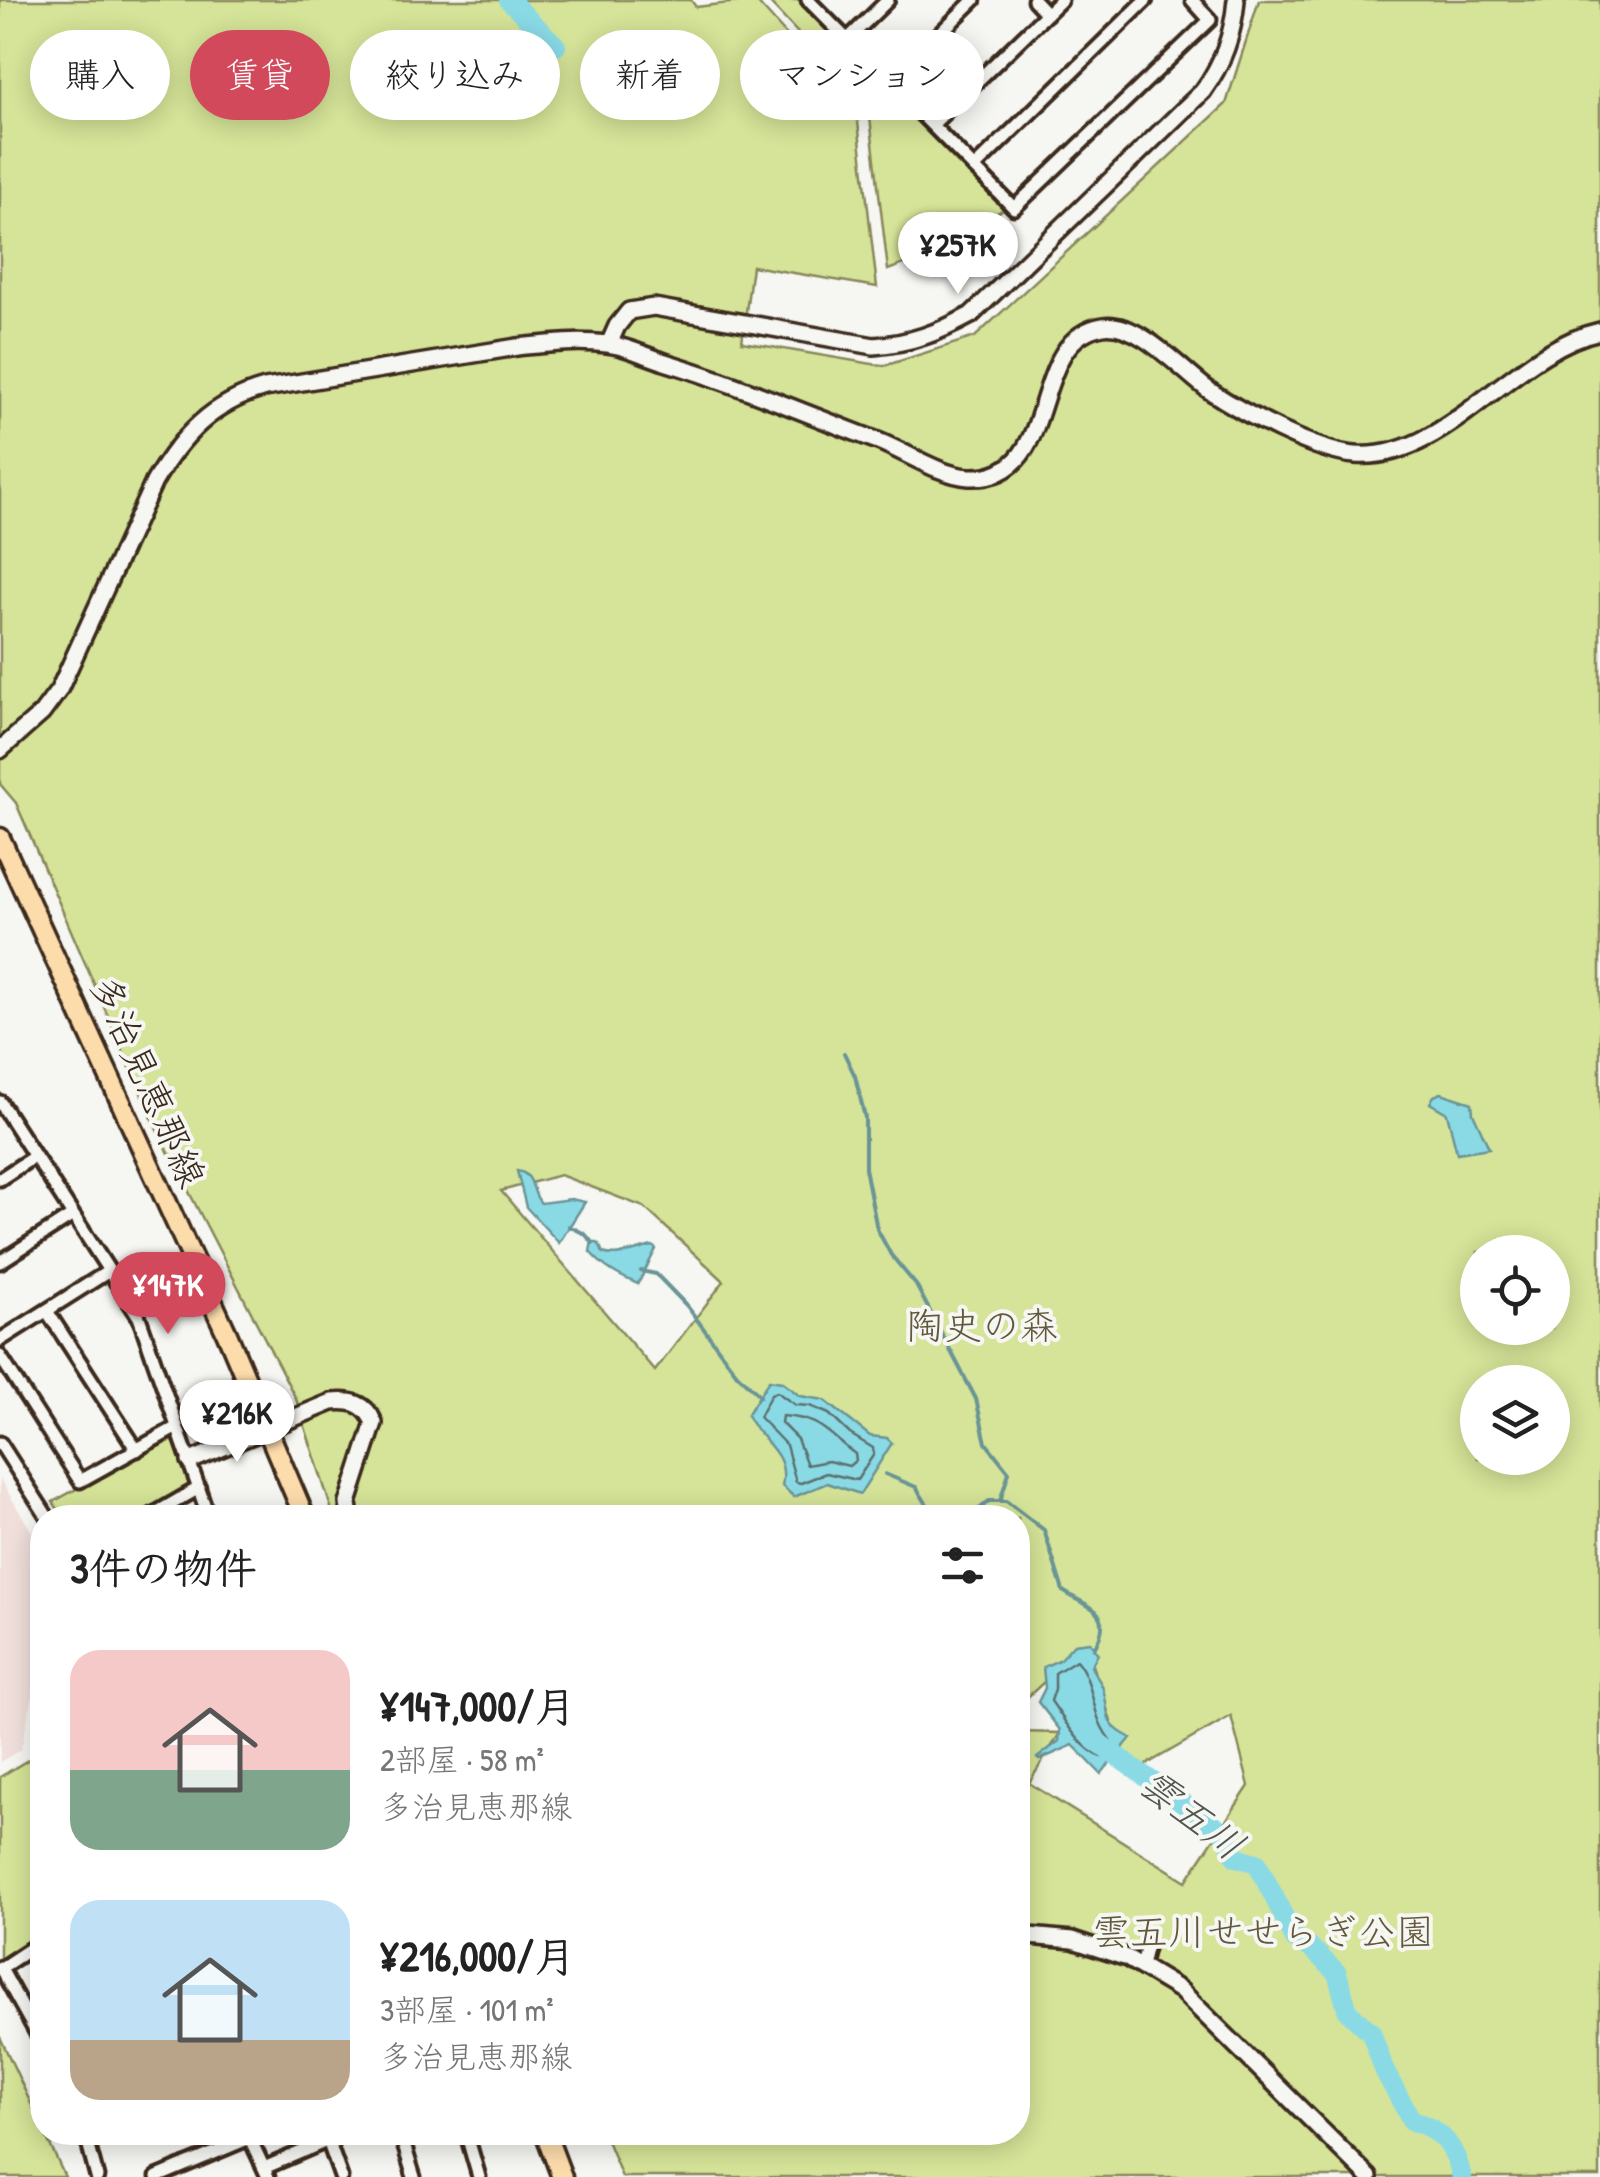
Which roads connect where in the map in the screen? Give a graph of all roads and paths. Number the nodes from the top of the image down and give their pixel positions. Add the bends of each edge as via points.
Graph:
1 (808, 0) edge
2 (888, 0) edge
3 (974, 0) edge
4 (1034, 0) edge
5 (1061, 0) edge
6 (1146, 0) edge
7 (1192, 0) edge
8 (1236, 0) edge
9 (1047, 14) junction
10 (837, 30) edge
11 (857, 30) edge
12 (943, 30) edge
13 (927, 120) edge
14 (932, 125) junction
15 (974, 168) junction
16 (1600, 332) edge
17 (609, 344) junction
18 (0, 750) edge
19 (0, 838) edge
20 (0, 1102) edge
21 (35, 1156) junction
22 (0, 1179) edge
23 (73, 1215) junction
24 (0, 1262) edge
25 (109, 1271) junction
26 (47, 1310) junction
27 (0, 1340) edge
28 (0, 1356) edge
29 (177, 1427) junction
30 (266, 1428) junction
31 (0, 1443) edge
32 (137, 1450) junction
33 (190, 1461) junction
34 (199, 1488) junction
35 (40, 1505) edge
36 (170, 1505) edge
37 (205, 1505) edge
38 (299, 1505) edge
39 (348, 1505) edge
40 (1030, 1935) edge
41 (1147, 1945) dead end
42 (30, 1949) edge
43 (1142, 1965) junction
44 (0, 1968) edge
45 (30, 2012) edge
46 (92, 2145) edge
47 (227, 2145) edge
48 (254, 2145) edge
49 (312, 2145) edge
50 (330, 2145) edge
51 (404, 2145) edge
52 (470, 2145) edge
53 (550, 2145) edge
54 (266, 2172) edge
55 (97, 2177) edge
56 (157, 2177) edge
57 (341, 2177) edge
58 (414, 2177) edge
59 (480, 2177) edge
60 (562, 2177) edge
61 (1370, 2177) edge

1 - 10 street
2 - 11 street
3 - 12 street
4 - 9 street
5 - 9 street
6 - 15 street
7 - 15 street via 1210,20 1014,208
8 - 17 street via 1228,45 1203,92 954,325 909,343 874,346 654,307 630,311
9 - 14 street
13 - 14 street
14 - 15 street
16 - 17 street via 1560,343 1404,449 1354,455 1317,446 1251,414 1129,329 1107,324 1070,342 1056,364 1030,444 1010,465 970,477
17 - 18 street via 554,342 265,388 206,416 154,482 60,690
19 - 30 main road, 多治見恵那線
20 - 21 street
21 - 22 street
21 - 23 street
23 - 24 street
23 - 25 street
25 - 26 street
25 - 29 street via 139,1317
26 - 27 street
26 - 32 street
28 - 32 street via 80,1481
29 - 32 street
29 - 33 street
30 - 33 street
30 - 38 main road, 多治見恵那線
30 - 39 street via 332,1402 347,1400 370,1412 374,1423
31 - 35 street
33 - 34 street
34 - 36 street
34 - 37 street
40 - 43 street via 1073,1940
41 - 43 street
42 - 44 street
43 - 61 street via 1207,2015
44 - 45 street
46 - 55 street
47 - 56 street
48 - 54 street
49 - 54 street
50 - 57 street
51 - 58 street
52 - 59 street
53 - 60 main road

